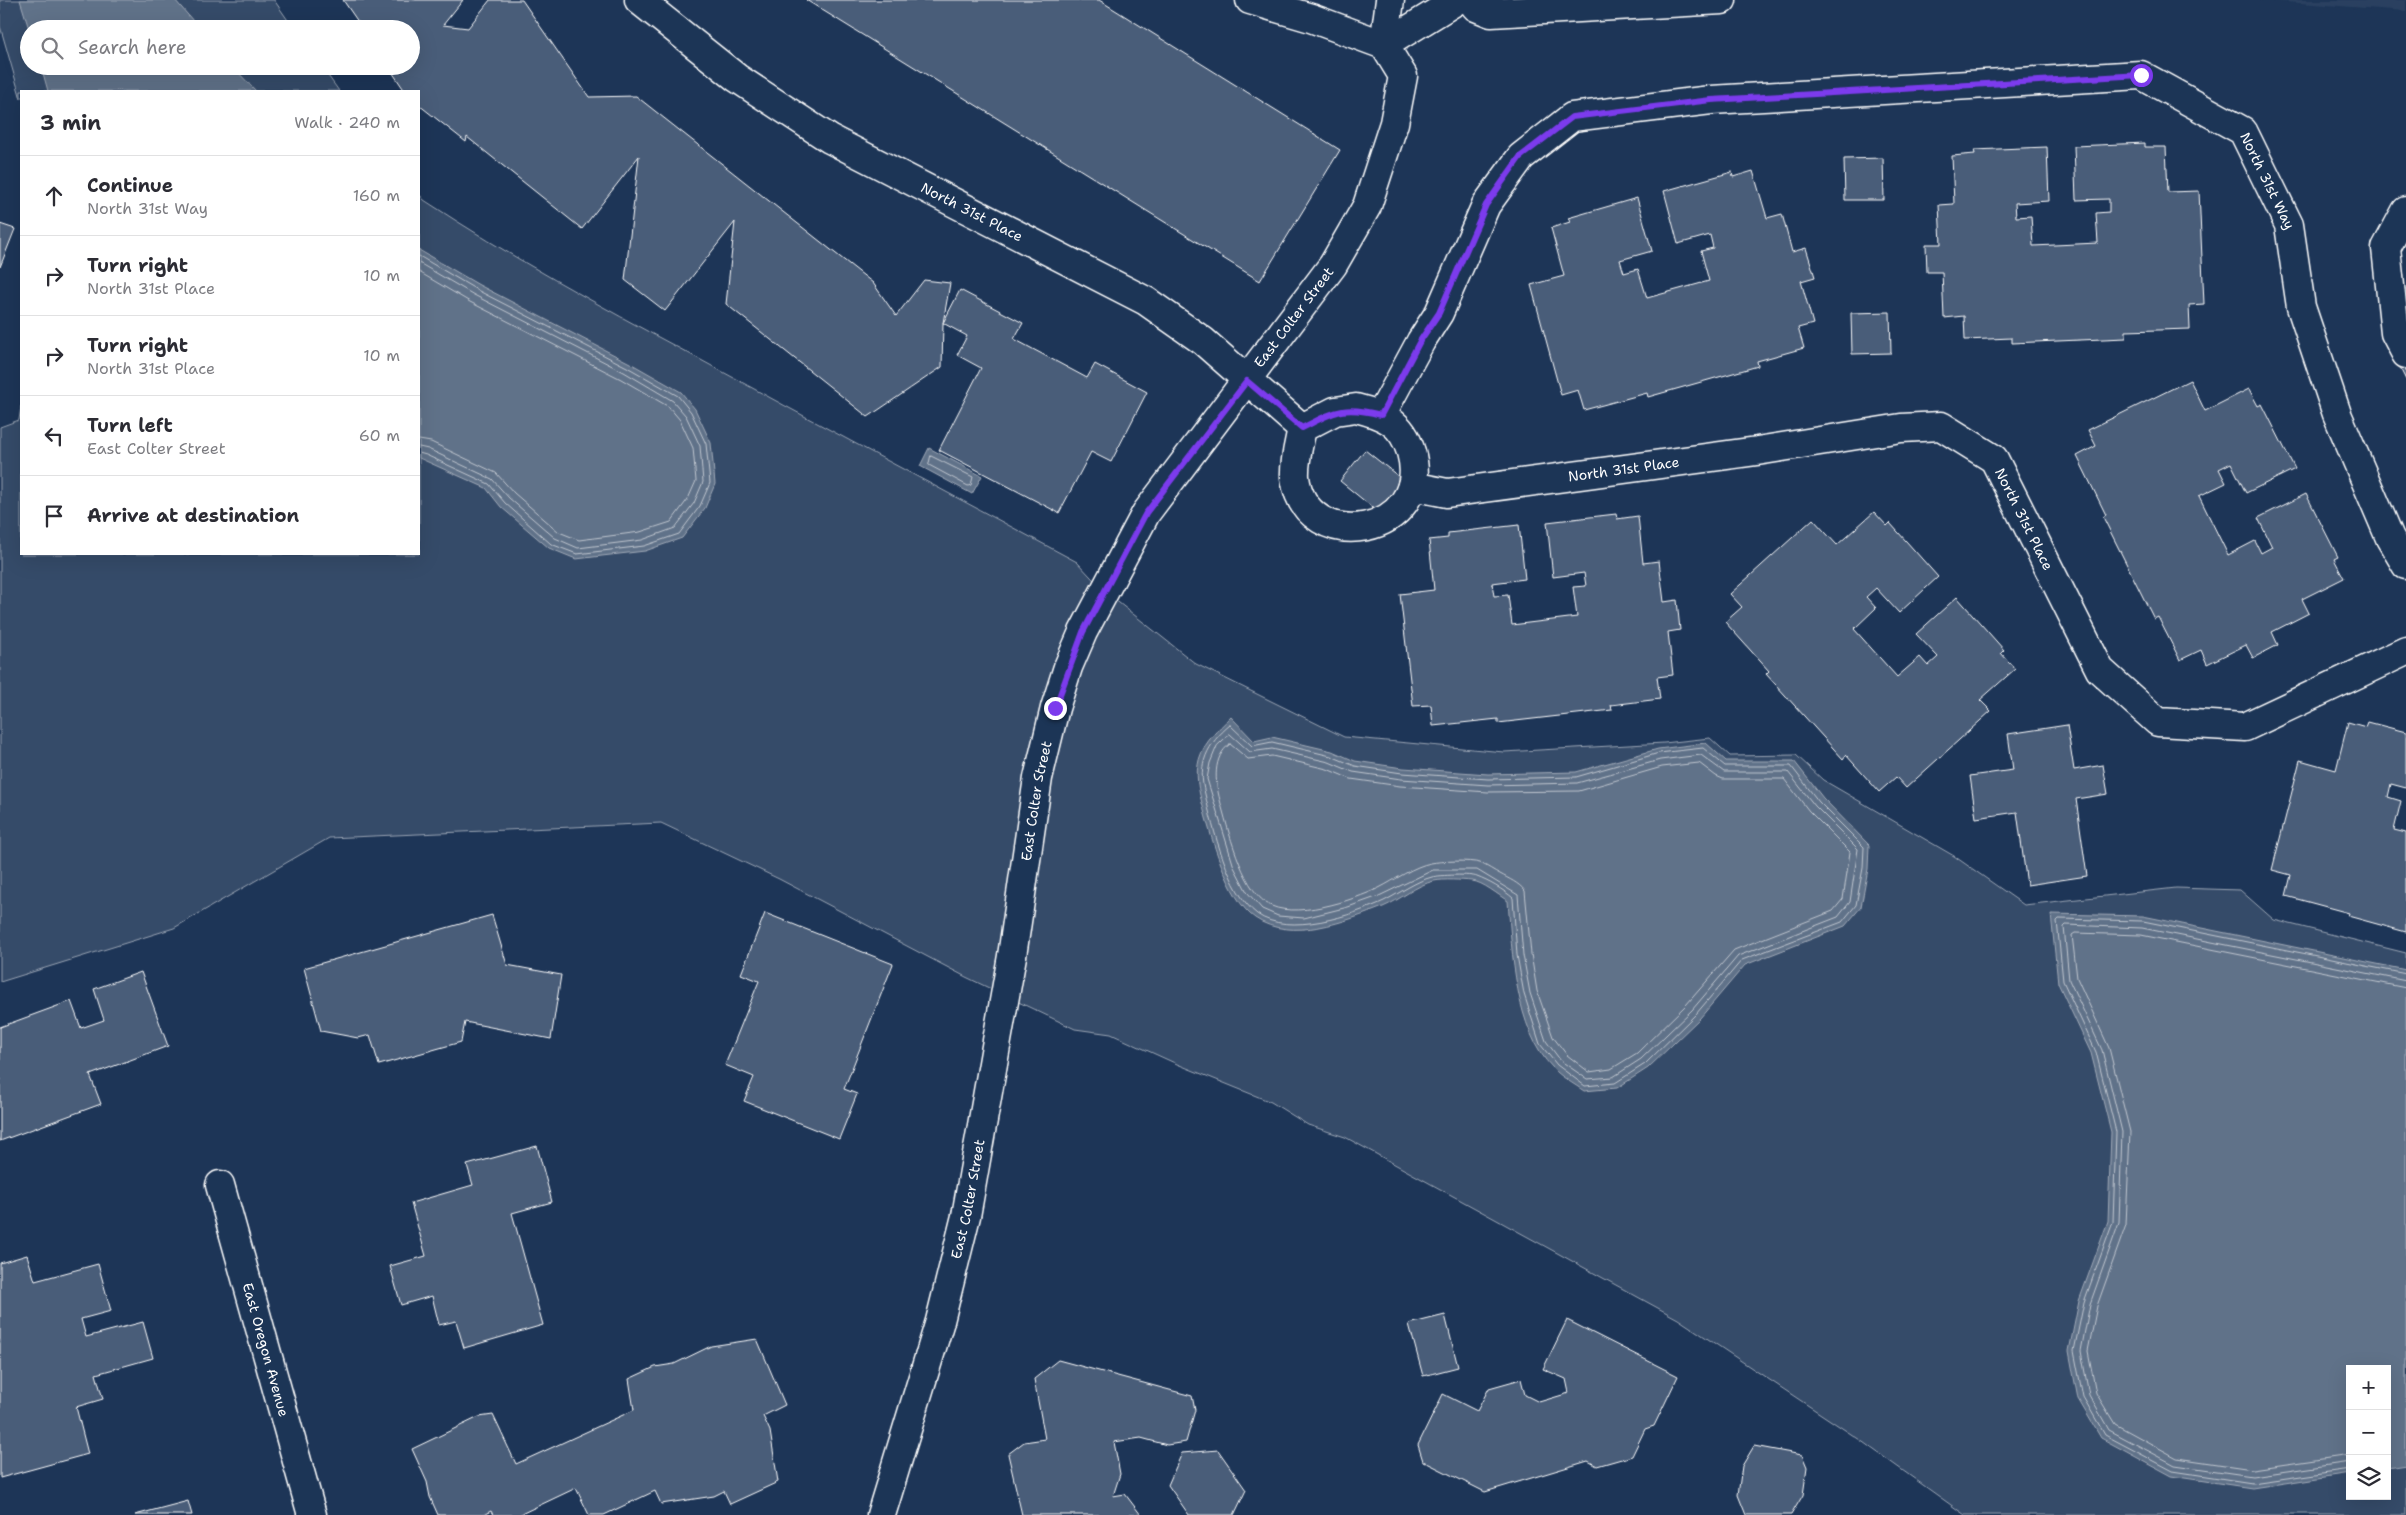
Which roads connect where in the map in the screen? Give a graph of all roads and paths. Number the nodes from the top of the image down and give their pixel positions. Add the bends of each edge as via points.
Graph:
1 (639, 0) edge
2 (1250, 0) edge
3 (1390, 0) edge
4 (1457, 0) edge
5 (1471, 0) edge
6 (1722, 0) edge
7 (1384, 45) junction
8 (2406, 211) edge
9 (2406, 354) edge
10 (1247, 381) junction
11 (1381, 415) junction
12 (1302, 428) junction
13 (1412, 486) junction
14 (2406, 566) edge
15 (2406, 651) edge
16 (220, 1186) dead end
17 (312, 1515) edge
18 (881, 1515) edge

1 - 10 street, North 31st Place via 737,78 830,140 1146,301 1203,341
2 - 7 street
3 - 7 street
4 - 7 street
5 - 6 street via 1476,7 1491,13
7 - 10 street, East Colter Street via 1403,76 1394,123 1367,206 1333,266
8 - 9 street via 2386,248 2395,333
10 - 12 street, North 31st Place
10 - 18 street, East Colter Street via 1146,513 1083,632 1055,708 1038,778 1012,956 966,1216 940,1321
11 - 12 street via 1356,408 1335,411
11 - 13 street via 1407,439 1414,465
11 - 14 street, North 31st Way via 1420,341 1439,313 1486,205 1520,157 1572,117 1711,100 2141,75 2244,131 2289,226 2301,306 2337,414 2390,538
12 - 13 street via 1295,459 1295,478 1302,498 1313,513 1330,524 1354,529 1377,525 1399,510
13 - 15 street, North 31st Place via 1447,493 1900,428 1941,426 1994,459 2100,670 2158,722 2245,726
16 - 17 street, East Oregon Avenue

